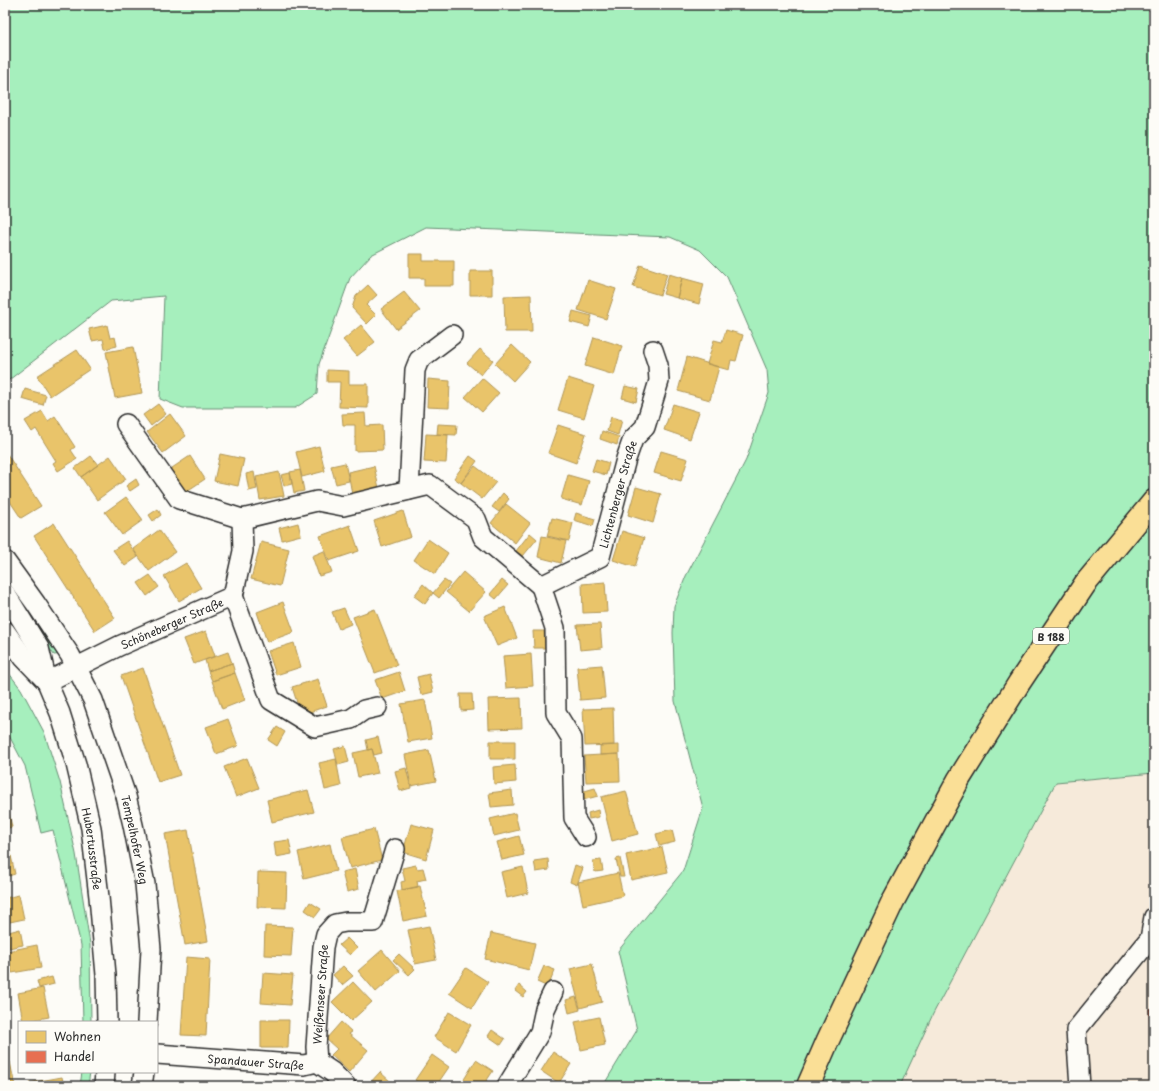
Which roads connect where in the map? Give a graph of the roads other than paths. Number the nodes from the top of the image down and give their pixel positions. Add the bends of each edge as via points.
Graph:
1 (452, 335) dead end
2 (653, 350) dead end
3 (126, 424) dead end
4 (409, 490) junction
5 (1154, 501) edge
6 (242, 519) junction
7 (5, 561) edge
8 (541, 586) junction
9 (5, 593) edge
10 (233, 596) junction
11 (5, 631) edge
12 (76, 667) junction
13 (47, 682) junction
14 (377, 707) dead end
15 (586, 837) dead end
16 (395, 849) dead end
17 (1154, 918) edge
18 (553, 992) dead end
19 (107, 1021) edge
20 (147, 1021) edge
21 (158, 1054) edge
22 (318, 1062) junction
23 (105, 1073) edge
24 (144, 1073) edge
25 (104, 1086) edge
26 (142, 1086) edge
27 (346, 1086) edge
28 (507, 1086) edge
29 (808, 1086) edge
30 (1080, 1086) edge

1 - 4 street via 418,360 415,370
2 - 8 street, Lichtenberger Straße via 659,381 645,427 633,439 626,459 600,557
3 - 6 street via 179,499
4 - 6 street via 342,506 317,502
4 - 8 street via 430,485 476,519 483,537
5 - 29 main road, B 188 via 1085,584 959,779 893,901
6 - 10 street, Schöneberger Straße via 243,551
7 - 12 street, Tempelhofer Weg
8 - 15 street via 555,628 556,714 572,739 574,818
9 - 13 street, Hubertusstraße via 39,648
10 - 12 street, Schöneberger Straße
10 - 14 street via 272,700 315,727 351,719 364,710
11 - 13 street, Hubertusstraße via 24,658
12 - 13 street
12 - 20 street, Tempelhofer Weg via 93,700 126,796 135,833 145,884 151,949
13 - 19 street, Hubertusstraße via 76,764 91,828 106,975
16 - 22 street, Weißenseer Straße via 372,922 335,924 326,934 322,947 316,1047
17 - 30 street via 1150,939 1076,1030
18 - 28 street via 545,1009 540,1032
21 - 22 street, Spandauer Straße via 304,1065
22 - 27 street, Spandauer Straße
23 - 25 street
24 - 26 street

